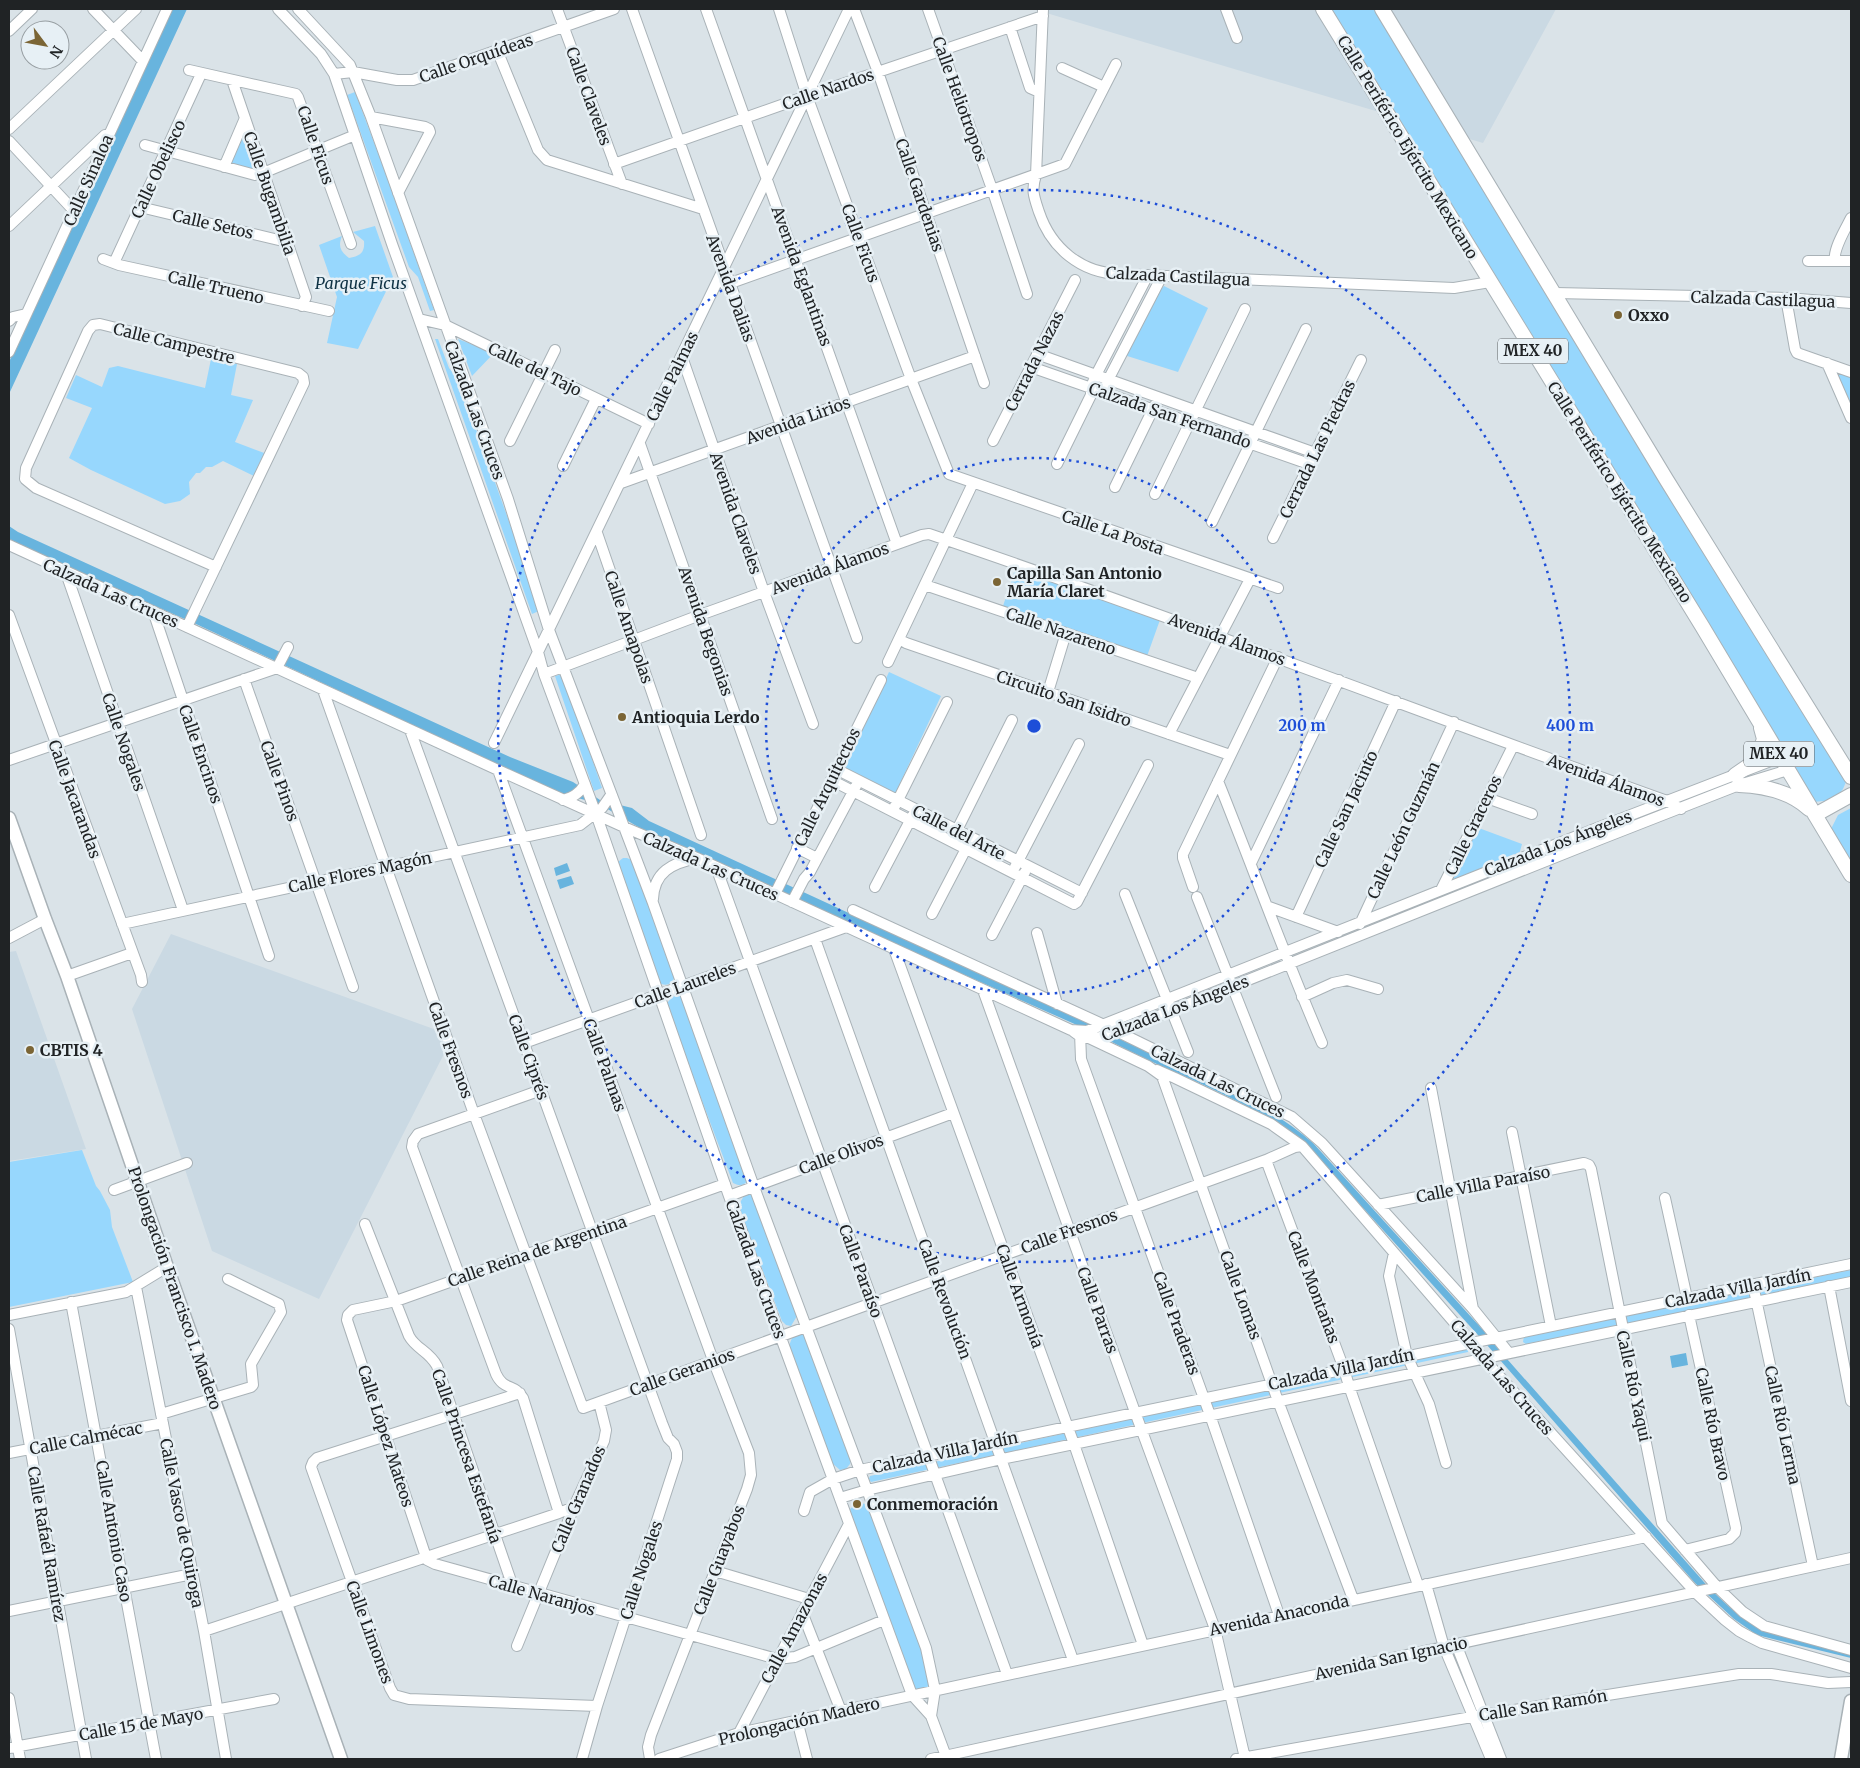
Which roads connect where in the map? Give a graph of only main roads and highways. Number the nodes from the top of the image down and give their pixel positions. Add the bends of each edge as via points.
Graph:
1 (1323, 9) edge
2 (1382, 9) edge
3 (1760, 722) junction
4 (1851, 777) edge
5 (1851, 795) edge
6 (1815, 815) junction
7 (9, 818) edge
8 (1851, 875) edge
9 (1851, 1701) edge
10 (341, 1759) edge
11 (1841, 1759) edge

1 - 3 highway, Calle Periférico Ejército Mexicano / MEX 40
2 - 4 highway, MEX 40
3 - 6 highway, Calle Periférico Ejército Mexicano / MEX 40
3 - 6 highway via 1764,739 1760,754 1737,780 1786,795
5 - 6 highway
6 - 8 highway, Calle Periférico Ejército Mexicano / MEX 40
7 - 10 main road, Prolongación Francisco I. Madero
9 - 11 main road

